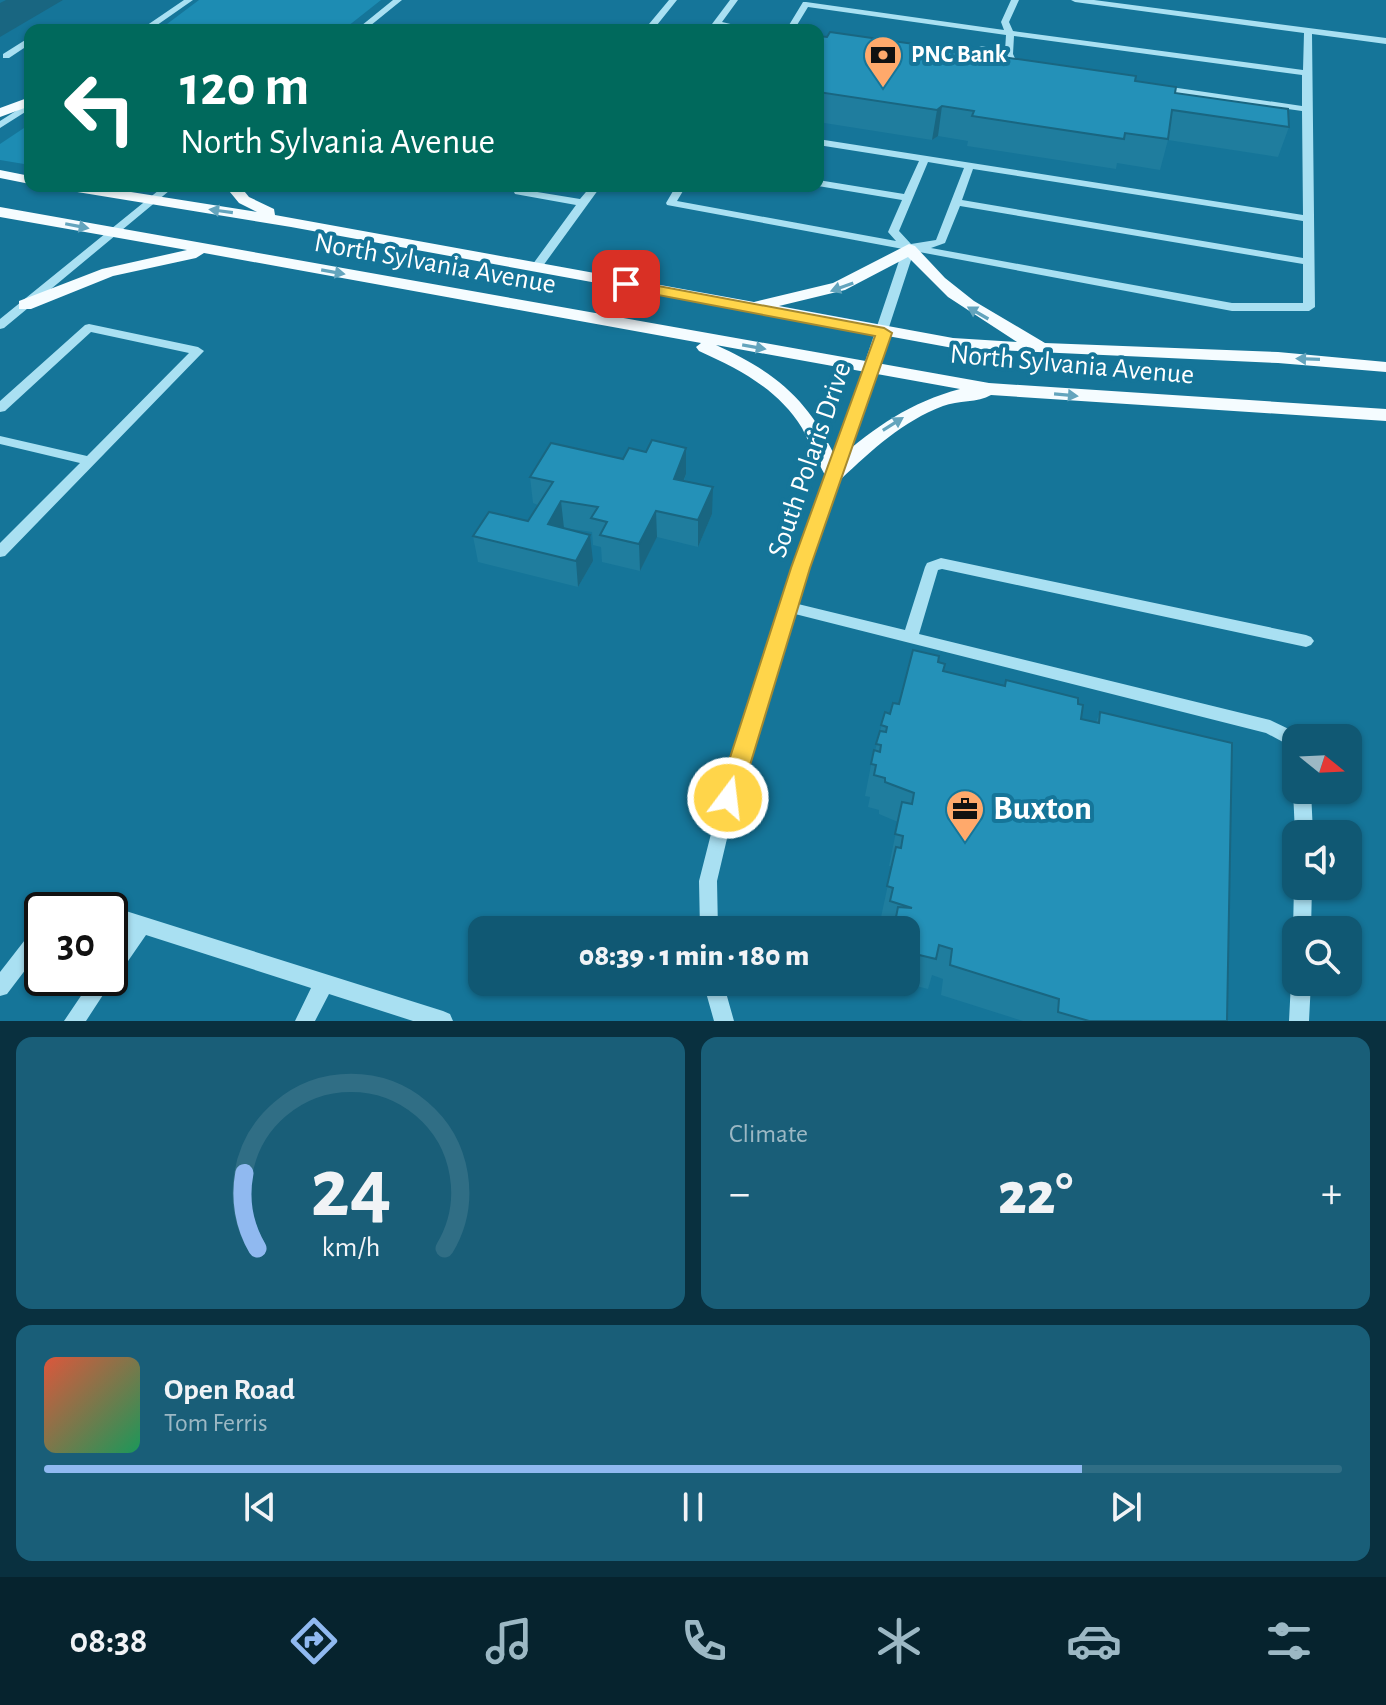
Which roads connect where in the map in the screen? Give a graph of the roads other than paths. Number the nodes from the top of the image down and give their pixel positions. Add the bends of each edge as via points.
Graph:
1 (189, 0) edge
2 (398, 0) edge
3 (673, 0) edge
4 (734, 0) edge
5 (1015, 0) edge
6 (1075, 0) edge
7 (153, 24) edge
8 (368, 24) edge
9 (653, 24) edge
10 (716, 24) edge
11 (794, 24) edge
12 (1308, 31) junction
13 (1010, 33) junction
14 (1386, 41) edge
15 (24, 44) edge
16 (1009, 54) junction
17 (6, 56) dead end
18 (946, 57) edge
19 (961, 59) junction
20 (1028, 69) edge
21 (980, 70) edge
22 (1307, 73) junction
23 (1153, 87) edge
24 (24, 105) edge
25 (24, 107) edge
26 (1307, 109) junction
27 (0, 113) edge
28 (0, 125) edge
29 (824, 143) edge
30 (925, 158) junction
31 (970, 165) junction
32 (0, 174) edge
33 (24, 179) edge
34 (824, 184) edge
35 (99, 192) edge
36 (162, 192) edge
37 (237, 192) edge
38 (519, 192) edge
39 (591, 192) edge
40 (677, 192) edge
41 (907, 198) junction
42 (151, 201) junction
43 (956, 202) junction
44 (583, 203) junction
45 (0, 212) edge
46 (1309, 219) junction
47 (291, 222) junction
48 (114, 233) junction
49 (909, 249) junction
50 (213, 251) junction
51 (1309, 262) junction
52 (536, 268) junction
53 (25, 305) junction
54 (746, 307) junction
55 (0, 325) edge
56 (674, 333) junction
57 (884, 333) junction
58 (1046, 350) junction
59 (1386, 367) edge
60 (872, 368) junction
61 (1035, 392) junction
62 (0, 408) edge
63 (1386, 415) edge
64 (0, 440) edge
65 (89, 461) junction
66 (834, 474) junction
67 (0, 552) edge
68 (788, 607) junction
69 (911, 636) junction
70 (1306, 641) dead end
71 (1282, 733) edge
72 (709, 916) edge
73 (128, 921) edge
74 (142, 925) junction
75 (128, 945) edge
76 (24, 956) edge
77 (324, 983) junction
78 (0, 987) edge
79 (91, 996) edge
80 (716, 996) edge
81 (1300, 996) edge
82 (721, 1020) edge
83 (74, 1021) edge
84 (305, 1021) edge
85 (443, 1021) edge
86 (1299, 1021) edge

1 - 7 street
2 - 8 street
3 - 9 street
4 - 10 street
5 - 13 street via 1005,22
6 - 12 street
11 - 13 street via 806,4
12 - 14 street
12 - 22 street
13 - 16 street
13 - 22 street
15 - 17 street
16 - 19 street via 984,49 966,52
16 - 20 street via 1010,68
18 - 19 street
19 - 21 street via 965,67
22 - 26 street
23 - 26 street
24 - 27 main road
25 - 28 street
26 - 46 street
29 - 30 street
30 - 31 street
30 - 41 street
31 - 43 street
31 - 46 street
32 - 33 main road
34 - 41 street
35 - 42 main road, North Sylvania Avenue
36 - 42 street
37 - 47 main road
38 - 44 street
39 - 44 street
40 - 49 street via 671,203
41 - 49 street via 893,232
47 -> 42 main road, North Sylvania Avenue
42 - 48 street
43 - 49 street via 940,243
43 - 51 street
44 - 52 street
45 -> 48 main road, North Sylvania Avenue
46 - 51 street
47 - 52 main road, North Sylvania Avenue
48 - 50 main road, North Sylvania Avenue
48 - 53 street
49 - 51 street via 1232,307 1309,307
49 -> 54 main road via 851,284
49 - 57 street, South Polaris Drive
58 -> 49 main road via 969,309 934,280
50 - 53 main road via 108,272
50 -> 56 main road, North Sylvania Avenue
52 - 54 main road, North Sylvania Avenue
53 - 55 street
54 - 57 main road, North Sylvania Avenue
56 -> 60 main road, North Sylvania Avenue
56 - 66 main road via 753,368 793,399 813,427
57 - 58 main road, North Sylvania Avenue
57 - 60 street, South Polaris Drive
59 -> 58 main road, North Sylvania Avenue via 1320,359
60 - 61 main road, North Sylvania Avenue
60 - 66 street, South Polaris Drive
61 -> 63 main road, North Sylvania Avenue
66 -> 61 main road via 888,425 933,402 975,393
62 - 65 street via 89,328 198,351
64 - 65 street
65 - 67 street
66 - 68 street, South Polaris Drive
68 - 69 street
68 - 72 street, South Polaris Drive via 735,771 708,881
69 - 70 street via 932,567 941,563
69 - 71 street
73 - 74 street
74 - 75 street
74 - 77 street
76 - 78 street
77 - 84 street
77 - 85 street
79 - 83 street
80 - 82 street
81 - 86 street

